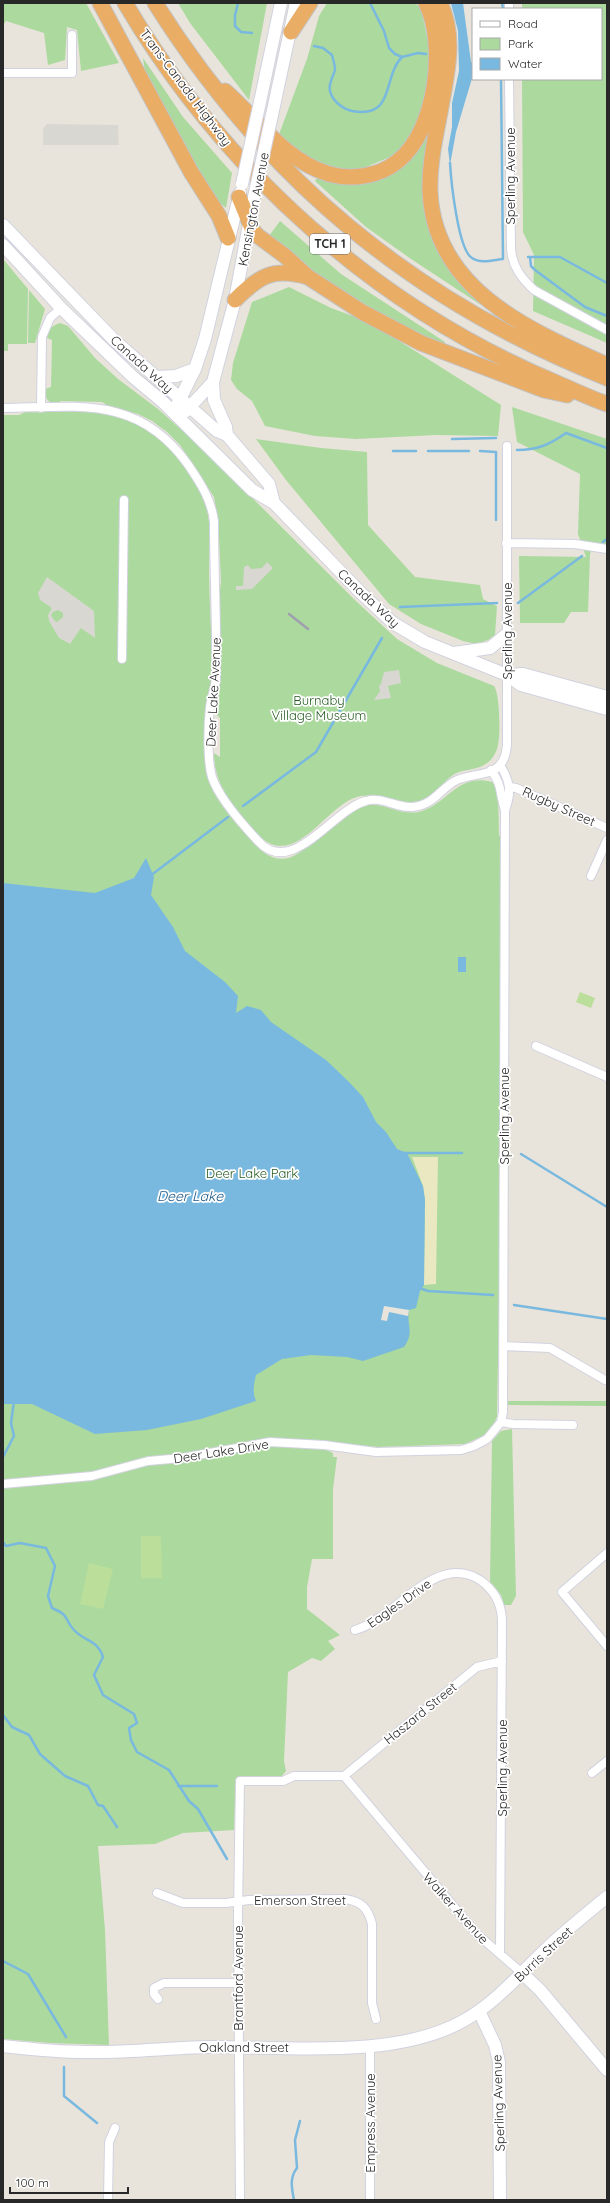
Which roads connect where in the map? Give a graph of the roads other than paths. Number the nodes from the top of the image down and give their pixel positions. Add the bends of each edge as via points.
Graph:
1 (100, 3) edge
2 (125, 3) edge
3 (155, 3) edge
4 (281, 3) edge
5 (296, 3) edge
6 (310, 3) edge
7 (426, 3) edge
8 (440, 3) edge
9 (291, 32) junction
10 (72, 35) dead end
11 (197, 67) junction
12 (3, 73) edge
13 (510, 80) edge
14 (245, 193) junction
15 (249, 224) junction
16 (3, 225) edge
17 (228, 238) junction
18 (3, 245) edge
19 (308, 277) junction
20 (234, 300) junction
21 (61, 308) junction
22 (607, 330) edge
23 (607, 365) edge
24 (195, 369) junction
25 (156, 377) junction
26 (607, 378) edge
27 (213, 382) junction
28 (181, 398) junction
29 (605, 403) edge
30 (191, 406) junction
31 (3, 408) edge
32 (41, 408) junction
33 (176, 414) junction
34 (227, 435) junction
35 (507, 446) dead end
36 (124, 500) dead end
37 (274, 503) junction
38 (506, 543) junction
39 (607, 549) edge
40 (507, 634) junction
41 (452, 654) junction
42 (122, 659) dead end
43 (507, 675) junction
44 (607, 696) edge
45 (607, 709) edge
46 (500, 765) junction
47 (491, 770) junction
48 (510, 787) junction
49 (505, 810) junction
50 (607, 828) edge
51 (607, 840) edge
52 (591, 876) dead end
53 (536, 1046) dead end
54 (607, 1077) edge
55 (504, 1346) junction
56 (605, 1380) dead end
57 (501, 1422) junction
58 (573, 1425) dead end
59 (3, 1484) edge
60 (607, 1553) edge
61 (487, 1586) joint
62 (355, 1630) dead end
63 (607, 1646) edge
64 (502, 1662) junction
65 (607, 1761) edge
66 (592, 1773) dead end
67 (344, 1776) junction
68 (157, 1893) dead end
69 (607, 1897) edge
70 (239, 1902) junction
71 (500, 1954) junction
72 (522, 1973) junction
73 (239, 1983) junction
74 (158, 1999) dead end
75 (479, 2011) junction
76 (376, 2019) dead end
77 (3, 2046) edge
78 (370, 2046) junction
79 (239, 2047) junction
80 (607, 2070) edge
81 (115, 2128) dead end
82 (108, 2200) edge
83 (240, 2200) edge
84 (370, 2200) edge
85 (500, 2200) edge

1 - 17 highway via 191,172 219,216
2 - 29 highway, Trans-Canada Highway / TCH 1 via 161,59 220,136 289,208 324,240 409,304 447,327 527,371
3 - 11 highway, Trans-Canada Highway / TCH 1
4 - 14 main road, Kensington Avenue, bridge via 260,102
5 - 9 main road, Kensington Avenue
6 - 9 highway
7 - 11 highway via 434,20 437,52 428,110 422,128 398,162 371,174 342,177 301,161 281,146 245,108
8 - 23 highway via 447,23 449,58 432,155 430,192 435,225 445,252 469,284 485,299 526,325
9 - 14 main road, Kensington Avenue, bridge via 272,115
10 - 12 street via 72,73
11 - 26 highway, Trans-Canada Highway / TCH 1 via 248,130 286,171 378,252 428,287 494,327
13 - 22 street, Sperling Avenue via 513,260 518,271 534,290
14 - 15 highway
14 - 17 main road, Kensington Avenue
15 - 19 highway via 258,236 286,256
15 - 20 main road, Kensington Avenue
16 - 25 main road, Canada Way via 114,340
17 - 24 main road, Kensington Avenue via 205,340
18 - 21 main road, Canada Way
19 - 20 highway via 292,272 274,273 255,281
19 - 29 highway via 362,312 421,343 544,390
20 - 27 main road, Kensington Avenue
21 - 32 street via 50,318 42,337
21 - 33 main road, Canada Way
24 - 25 main road via 176,376
24 - 28 main road, Kensington Avenue
25 - 28 main road, Canada Way
27 - 30 main road, Kensington Avenue
27 - 34 main road via 214,400
28 - 30 main road, Canada Way
28 - 33 main road, Kensington Avenue
30 - 33 main road, Kensington Avenue
30 - 34 main road, Canada Way via 217,431
31 - 32 street, Deer Lake Avenue
32 - 47 street, Deer Lake Avenue via 99,408 138,420 160,433 172,444 206,491 214,521 216,648 216,684 210,709 210,766 220,794 263,846 276,852 294,850 359,802 372,799 405,807 421,805 436,798 459,779
33 - 37 main road, Canada Way via 252,490
34 - 37 main road, Canada Way via 269,484
35 - 38 street, Sperling Avenue
36 - 42 street
37 - 41 main road, Canada Way via 393,623
38 - 39 street via 575,544
38 - 40 street, Sperling Avenue
40 - 41 main road via 490,648
40 - 43 street, Sperling Avenue
41 - 43 main road, Canada Way
43 - 44 main road, Canada Way via 524,674
43 - 45 main road, Canada Way via 521,685
43 - 46 street, Sperling Avenue via 506,750
46 - 47 street, Deer Lake Avenue
46 - 48 street
47 - 49 street, Sperling Avenue via 500,781 501,799
48 - 49 street, Sperling Avenue
48 - 50 street, Rugby Street
49 - 55 street, Sperling Avenue
51 - 52 street
53 - 54 street
55 - 56 street via 550,1348
55 - 57 street, Sperling Avenue
57 - 58 street
57 - 59 street, Deer Lake Drive via 481,1443 461,1450 376,1452 324,1445 270,1442 182,1458 148,1461 92,1476
60 - 63 street via 562,1592
61 - 62 street, Eagles Drive via 477,1578 465,1574 438,1576 372,1624
61 - 64 street, Sperling Avenue via 502,1612
64 - 67 street, Haszard Street via 477,1667
64 - 71 street, Sperling Avenue
65 - 66 street
67 - 70 street, Brantford Avenue via 294,1776 283,1781 240,1781
67 - 71 street, Walker Avenue via 476,1934
68 - 70 street, Emerson Street via 183,1902
69 - 72 main road, Burris Street
70 - 73 street, Brantford Avenue
70 - 76 street, Emerson Street via 352,1900 365,1907 372,1924 372,2003
71 - 72 street, Walker Avenue
72 - 75 main road, Burris Street
72 - 80 main road, Walker Avenue via 540,1990
73 - 74 street via 164,1983 154,1988 154,1994
73 - 79 street, Brantford Avenue
75 - 78 main road, Oakland Street via 434,2034 411,2041
75 - 85 main road, Sperling Avenue via 495,2045 499,2062
77 - 79 main road, Oakland Street via 84,2052
78 - 79 main road, Oakland Street
78 - 84 street, Empress Avenue
79 - 83 street, Brantford Avenue
81 - 82 street via 109,2142

